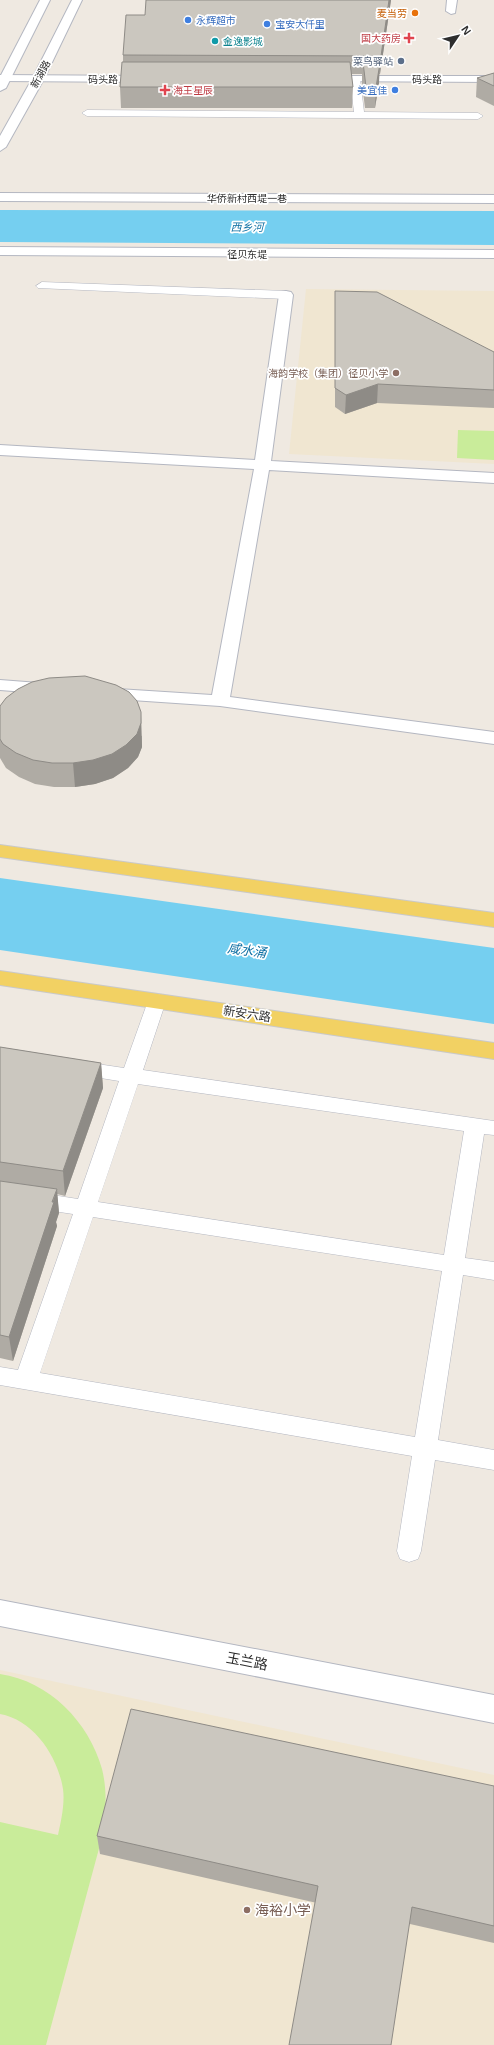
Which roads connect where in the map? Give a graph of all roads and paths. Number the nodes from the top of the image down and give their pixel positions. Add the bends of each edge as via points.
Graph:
1 (45, 0) edge
2 (78, 0) edge
3 (38, 79) junction
4 (159, 79) edge
5 (308, 79) edge
6 (355, 79) junction
7 (494, 79) edge
8 (2, 82) edge
9 (87, 113) dead end
10 (359, 115) junction
11 (478, 116) dead end
12 (0, 147) edge
13 (0, 197) edge
14 (494, 199) edge
15 (0, 251) edge
16 (494, 254) edge
17 (42, 286) dead end
18 (286, 295) joint
19 (0, 450) edge
20 (262, 466) junction
21 (494, 478) edge
22 (0, 685) edge
23 (220, 701) junction
24 (494, 738) edge
25 (0, 851) edge
26 (494, 920) edge
27 (0, 978) edge
28 (157, 1001) junction
29 (494, 1050) edge
30 (62, 1066) edge
31 (131, 1076) junction
32 (485, 1127) edge
33 (0, 1195) edge
34 (85, 1209) junction
35 (453, 1265) junction
36 (494, 1271) edge
37 (0, 1376) edge
38 (26, 1380) junction
39 (425, 1448) junction
40 (494, 1460) edge
41 (409, 1551) dead end
42 (0, 1613) edge
43 (494, 1709) edge

1 - 8 street
2 - 3 street, 新湖路
3 - 4 street, 码头路
3 - 8 street, 码头路
3 - 12 street, 新湖路
5 - 6 street, 码头路
6 - 7 street, 码头路
6 - 10 lane
9 - 10 lane
10 - 11 lane
13 - 14 street, 华侨新村西堤一巷
15 - 16 street, 径贝东堤 via 155,254
17 - 18 lane
18 - 20 street
19 - 20 street
20 - 21 street
20 - 23 street
22 - 23 street
23 - 24 street
25 - 26 main road
27 - 28 main road, 新安六路
28 - 29 main road, 新安六路
28 - 31 lane
30 - 31 lane
31 - 32 lane
31 - 34 lane
32 - 35 lane
33 - 34 lane
34 - 35 lane
34 - 38 lane
35 - 36 lane
35 - 39 lane
37 - 38 lane
38 - 39 lane
39 - 40 lane
39 - 41 lane
42 - 43 street, 玉兰路

